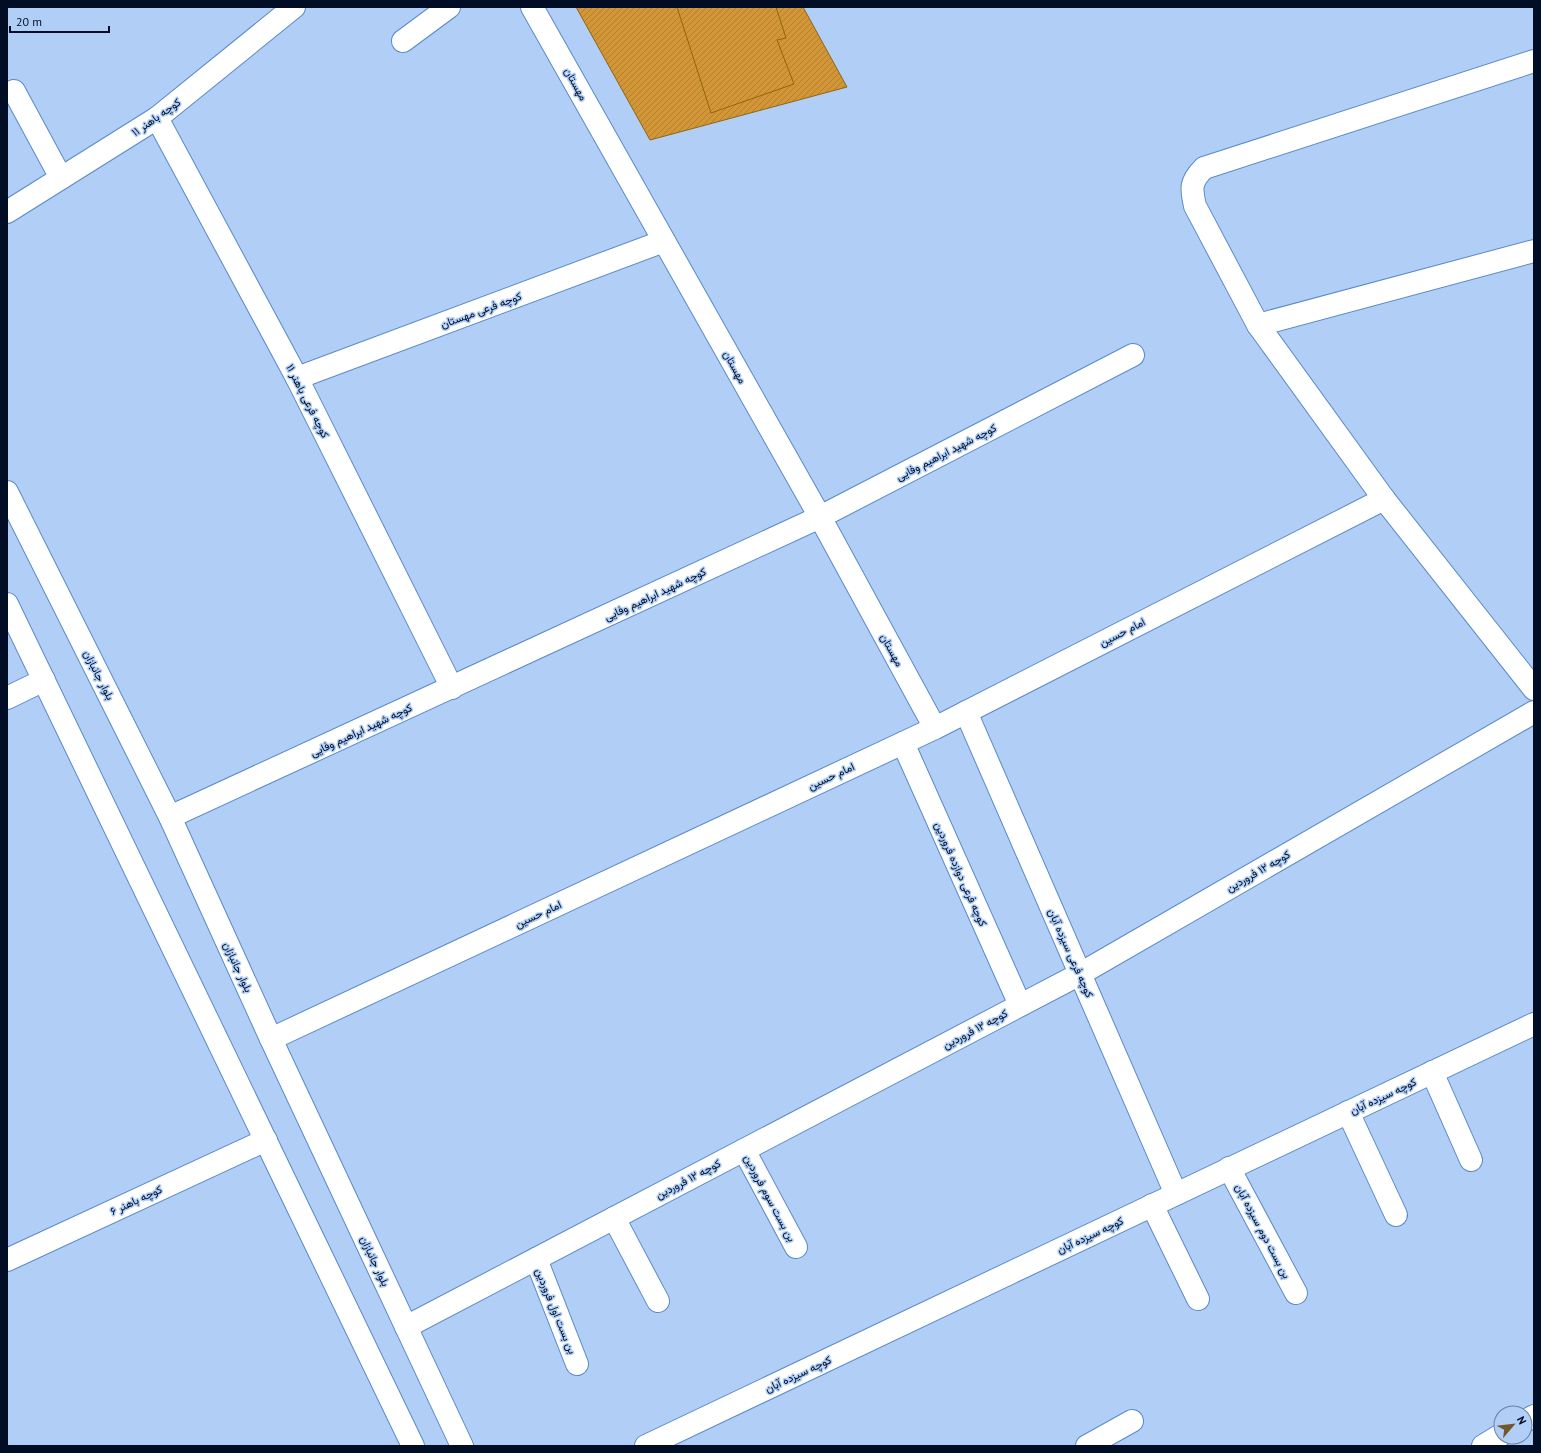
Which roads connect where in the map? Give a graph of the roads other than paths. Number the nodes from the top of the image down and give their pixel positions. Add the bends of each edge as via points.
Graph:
1 (449, 7) edge
2 (532, 7) edge
3 (286, 10) edge
4 (403, 41) dead end
5 (1534, 61) edge
6 (14, 91) dead end
7 (157, 118) junction
8 (61, 178) junction
9 (7, 212) edge
10 (664, 241) junction
11 (1534, 251) edge
12 (1258, 325) junction
13 (1132, 355) dead end
14 (297, 378) junction
15 (7, 492) edge
16 (1384, 499) junction
17 (820, 517) junction
18 (7, 604) edge
19 (44, 680) junction
20 (452, 688) junction
21 (1534, 690) edge
22 (7, 698) edge
23 (966, 712) junction
24 (1534, 712) edge
25 (935, 728) junction
26 (902, 743) junction
27 (170, 817) junction
28 (1080, 974) junction
29 (1020, 1005) junction
30 (1534, 1024) edge
31 (272, 1039) junction
32 (1432, 1072) junction
33 (1348, 1112) junction
34 (266, 1140) junction
35 (744, 1150) junction
36 (1471, 1160) dead end
37 (1230, 1168) junction
38 (1176, 1194) junction
39 (1152, 1205) junction
40 (1396, 1215) dead end
41 (614, 1218) junction
42 (796, 1247) dead end
43 (536, 1259) junction
44 (7, 1260) edge
45 (1296, 1293) dead end
46 (1198, 1298) dead end
47 (658, 1302) dead end
48 (406, 1327) junction
49 (577, 1364) dead end
50 (1132, 1421) dead end
51 (1493, 1440) edge
52 (413, 1446) edge
53 (462, 1446) edge
54 (646, 1446) edge
55 (1087, 1446) edge
56 (1483, 1446) edge

1 - 4 street
2 - 10 street, مهستان
3 - 7 street, کوچه باهنر ۱۱
5 - 12 street via 1204,168 1195,177 1191,189 1195,206
6 - 8 street
7 - 8 street, کوچه باهنر ۱۱
7 - 14 street, کوچه فرعی باهنر ۱۱
8 - 9 street, کوچه باهنر ۱۱
10 - 14 street, کوچه فرعی مهستان
10 - 17 street, مهستان
11 - 12 street
12 - 16 street
13 - 17 street, کوچه شهید ابراهیم وفایی
14 - 20 street, کوچه فرعی باهنر ۱۱
15 - 27 street, بلوار جانبازان
16 - 21 street
16 - 23 street, امام حسین
17 - 20 street, کوچه شهید ابراهیم وفایی
17 - 25 street, مهستان
18 - 19 street
19 - 22 street
19 - 34 street
20 - 27 street, کوچه شهید ابراهیم وفایی
23 - 25 street, امام حسین
23 - 28 street, کوچه فرعی سیزده آبان
24 - 28 street, کوچه ۱۲ فروردین
25 - 26 street, امام حسین
26 - 29 street, کوچه فرعی دوازده فروردین
26 - 31 street, امام حسین
27 - 31 street, بلوار جانبازان
28 - 29 street, کوچه ۱۲ فروردین
28 - 38 street, کوچه فرعی سیزده آبان
29 - 35 street, کوچه ۱۲ فروردین
30 - 32 street, کوچه سیزده آبان
31 - 48 street, بلوار جانبازان
32 - 33 street, کوچه سیزده آبان
32 - 36 street
33 - 37 street, کوچه سیزده آبان
33 - 40 street
34 - 44 street, کوچه باهنر ۶
34 - 52 street
35 - 41 street, کوچه ۱۲ فروردین
35 - 42 street, بن بست سوم فروردین
37 - 38 street, کوچه سیزده آبان
37 - 45 street, بن بست دوم سیزده آبان
38 - 39 street, کوچه سیزده آبان
39 - 46 street
39 - 54 street, کوچه سیزده آبان
41 - 43 street, کوچه ۱۲ فروردین
41 - 47 street
43 - 48 street, کوچه ۱۲ فروردین
43 - 49 street, بن بست اول فروردین
48 - 53 street, بلوار جانبازان
50 - 55 street
51 - 56 street

